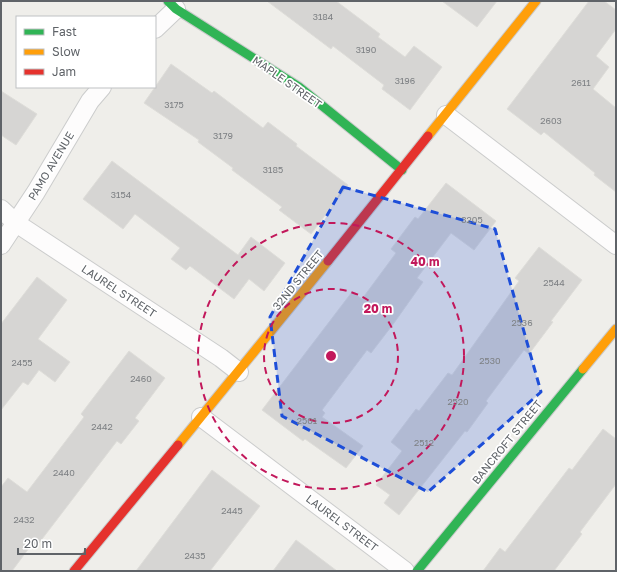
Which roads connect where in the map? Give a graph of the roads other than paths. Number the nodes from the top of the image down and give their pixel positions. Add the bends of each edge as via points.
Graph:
1 (536, 1) edge
2 (172, 5) edge
3 (156, 28) edge
4 (101, 88) edge
5 (446, 115) junction
6 (402, 170) junction
7 (1, 209) edge
8 (16, 223) junction
9 (1, 245) edge
10 (616, 245) edge
11 (616, 329) edge
12 (239, 372) junction
13 (202, 417) junction
14 (74, 571) edge
15 (405, 571) edge
16 (417, 571) edge

1 - 5 street, 32ND STREET
2 - 3 street
2 - 6 street, MAPLE STREET via 299,87
4 - 8 street, PAMO AVENUE via 90,101
5 - 6 street, 32ND STREET
5 - 10 street
6 - 12 street, 32ND STREET
7 - 8 street, LAUREL STREET
8 - 9 street, PAMO AVENUE
8 - 12 street, LAUREL STREET
11 - 16 street, BANCROFT STREET
12 - 13 street, 32ND STREET
13 - 14 street, 32ND STREET
13 - 15 street, LAUREL STREET

